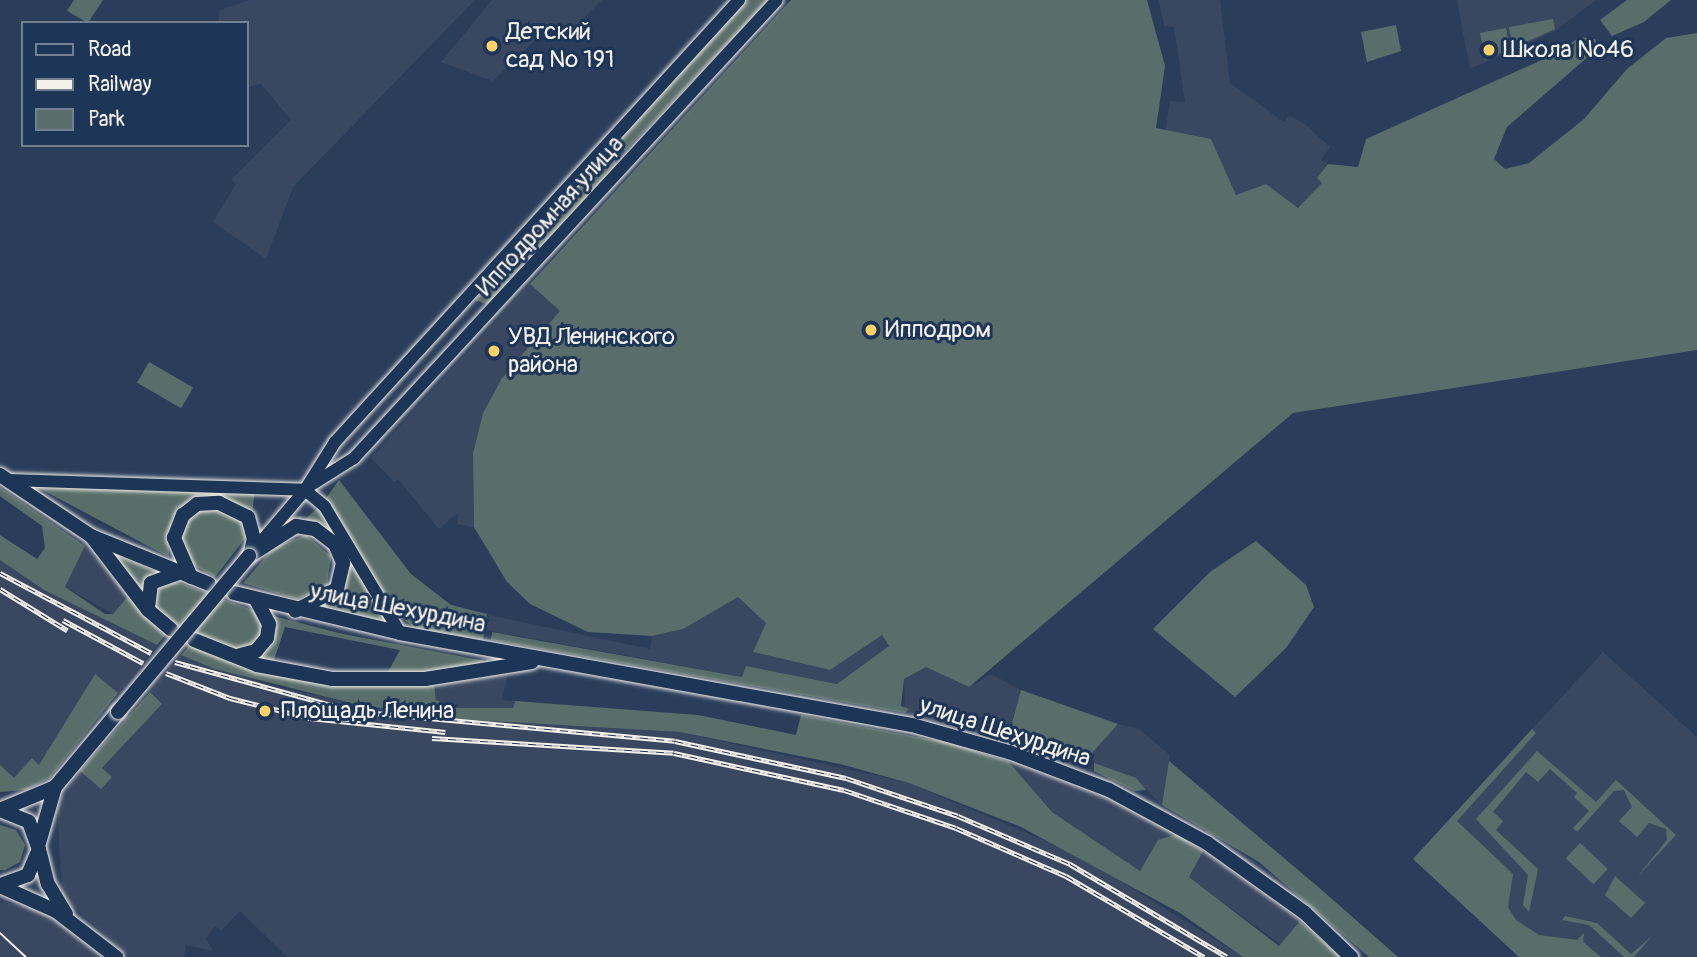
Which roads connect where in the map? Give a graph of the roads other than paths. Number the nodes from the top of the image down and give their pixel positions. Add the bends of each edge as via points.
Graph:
1 (739, 0) edge
2 (777, 0) edge
3 (4, 477) edge
4 (305, 489) junction
5 (91, 536) junction
6 (249, 556) junction
7 (185, 575) junction
8 (209, 584) dead end
9 (234, 593) dead end
10 (257, 601) junction
11 (148, 610) junction
12 (295, 611) junction
13 (171, 629) dead end
14 (400, 633) junction
15 (194, 640) dead end
16 (481, 647) junction
17 (232, 656) junction
18 (554, 662) junction
19 (485, 669) junction
20 (55, 786) junction
21 (0, 810) edge
22 (39, 846) junction
23 (0, 886) edge
24 (68, 918) junction
25 (116, 957) edge
26 (1351, 957) edge

1 - 4 street, Ипподромная улица via 331,447
2 - 4 street, Ипподромная улица via 354,458
3 - 4 street
3 - 5 main road
4 - 6 street
4 - 14 street via 325,507
5 - 7 main road
5 - 11 main road
6 - 7 main road via 254,539 248,517 219,503 197,504 183,515 174,538
6 - 12 main road via 296,526 315,529 335,544 342,563 337,589
6 - 20 main road, bridge
7 - 8 main road
7 - 11 main road via 150,583
9 - 10 main road, улица Шехурдина
10 - 12 main road, улица Шехурдина
10 - 17 main road via 270,624 267,638 256,651
11 - 13 main road
12 - 14 main road, улица Шехурдина
14 - 16 main road, улица Шехурдина
15 - 17 main road, улица Шехурдина
16 - 18 main road, улица Шехурдина
16 - 19 main road via 491,656
17 - 19 main road, улица Шехурдина via 354,680 425,680
18 - 19 main road, улица Шехурдина
18 - 26 main road, улица Шехурдина via 912,725 1018,755 1109,790 1207,843 1305,913
20 - 21 main road
20 - 22 main road
21 - 22 main road via 26,820
22 - 23 main road via 28,875
22 - 24 main road via 46,880
23 - 24 main road
24 - 25 main road

